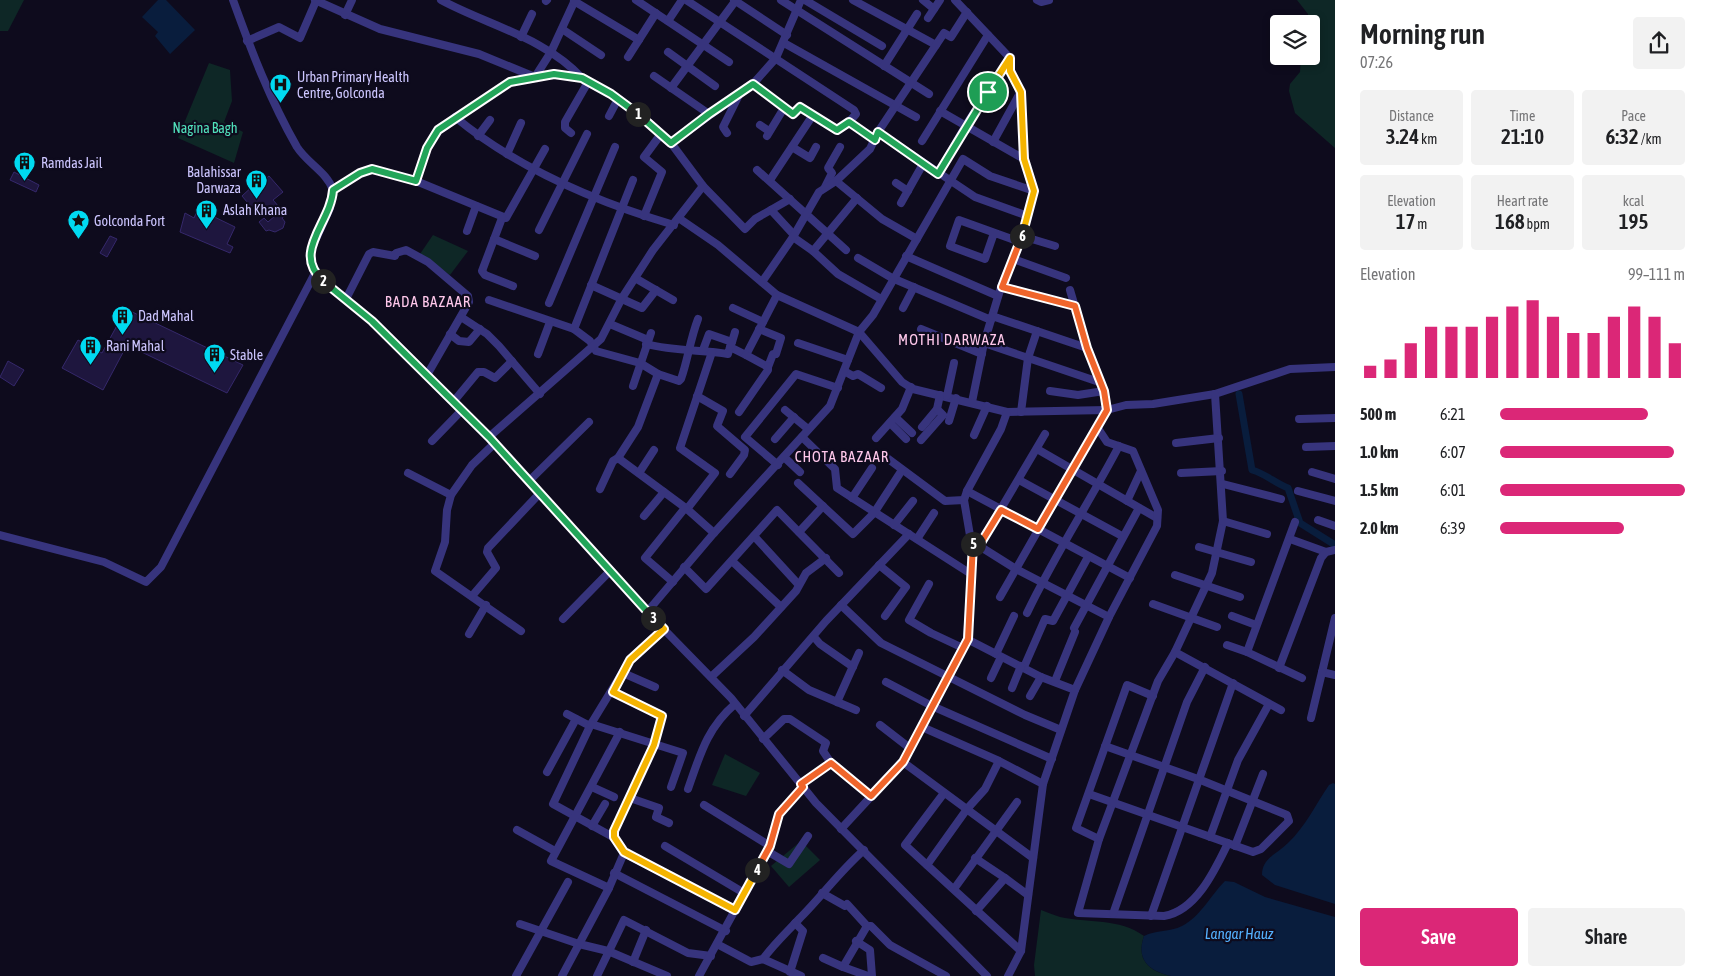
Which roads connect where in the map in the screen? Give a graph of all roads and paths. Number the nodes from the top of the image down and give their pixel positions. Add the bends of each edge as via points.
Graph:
1 (316, 0) edge
2 (352, 0) edge
3 (574, 0) edge
4 (636, 0) edge
5 (682, 0) edge
6 (686, 0) edge
7 (735, 0) edge
8 (781, 0) edge
9 (803, 0) edge
10 (923, 0) edge
11 (940, 0) edge
12 (955, 0) edge
13 (1037, 0) edge
14 (1049, 0) edge
15 (235, 1) edge
16 (444, 1) edge
17 (855, 1) edge
18 (647, 3) edge
19 (934, 9) junction
20 (796, 11) junction
21 (967, 12) junction
22 (656, 13) junction
23 (532, 14) dead end
24 (917, 14) dead end
25 (345, 15) junction
26 (928, 18) dead end
27 (668, 21) junction
28 (720, 24) junction
29 (562, 29) junction
30 (908, 30) junction
31 (988, 36) junction
32 (521, 37) junction
33 (785, 39) junction
34 (639, 40) junction
35 (248, 41) junction
36 (703, 44) junction
37 (936, 45) junction
38 (882, 46) dead end
39 (551, 52) junction
40 (668, 52) dead end
41 (601, 55) dead end
42 (628, 57) dead end
43 (776, 58) junction
44 (1010, 58) junction
45 (728, 62) dead end
46 (688, 65) junction
47 (884, 66) junction
48 (654, 76) dead end
49 (535, 77) junction
50 (585, 80) junction
51 (911, 83) junction
52 (753, 84) junction
53 (715, 86) dead end
54 (671, 88) junction
55 (1021, 92) junction
56 (739, 94) junction
57 (928, 94) dead end
58 (618, 99) junction
59 (897, 106) junction
60 (784, 108) junction
61 (940, 111) junction
62 (709, 114) junction
63 (813, 115) junction
64 (609, 116) dead end
65 (455, 117) junction
66 (916, 117) dead end
67 (490, 120) dead end
68 (849, 122) junction
69 (521, 123) dead end
70 (760, 124) dead end
71 (966, 125) junction
72 (571, 133) dead end
73 (727, 133) dead end
74 (587, 134) dead end
75 (661, 134) junction
76 (478, 136) junction
77 (877, 136) junction
78 (922, 141) dead end
79 (993, 142) junction
80 (671, 143) junction
81 (816, 146) dead end
82 (615, 147) dead end
83 (792, 147) junction
84 (840, 147) dead end
85 (544, 149) dead end
86 (507, 154) junction
87 (1024, 159) junction
88 (923, 164) junction
89 (534, 169) junction
90 (757, 170) dead end
91 (938, 174) junction
92 (633, 180) dead end
93 (770, 180) junction
94 (949, 180) junction
95 (416, 181) junction
96 (836, 181) junction
97 (563, 183) junction
98 (896, 183) dead end
99 (703, 186) junction
100 (824, 189) junction
101 (333, 190) junction
102 (908, 191) junction
103 (1034, 191) junction
104 (594, 198) junction
105 (857, 198) junction
106 (790, 199) junction
107 (902, 203) dead end
108 (476, 206) junction
109 (622, 208) junction
110 (771, 210) junction
111 (804, 214) junction
112 (644, 216) junction
113 (1028, 216) junction
114 (502, 218) junction
115 (677, 222) junction
116 (539, 230) dead end
117 (468, 232) dead end
118 (994, 233) junction
119 (825, 234) junction
120 (793, 236) junction
121 (494, 239) junction
122 (917, 239) junction
123 (1021, 239) junction
124 (1055, 246) dead end
125 (846, 250) dead end
126 (813, 251) junction
127 (535, 256) dead end
128 (906, 256) junction
129 (858, 258) dead end
130 (1013, 259) junction
131 (315, 273) junction
132 (635, 278) junction
133 (892, 278) junction
134 (1066, 278) dead end
135 (762, 282) junction
136 (591, 285) junction
137 (513, 286) dead end
138 (914, 287) junction
139 (1002, 287) junction
140 (656, 290) junction
141 (1070, 290) dead end
142 (777, 295) junction
143 (998, 296) junction
144 (622, 298) junction
145 (346, 299) junction
146 (881, 299) junction
147 (489, 300) dead end
148 (673, 300) dead end
149 (549, 302) dead end
150 (1075, 306) junction
151 (733, 308) dead end
152 (903, 308) dead end
153 (460, 317) junction
154 (991, 318) junction
155 (698, 319) dead end
156 (550, 322) junction
157 (610, 324) junction
158 (761, 326) junction
159 (480, 329) junction
160 (574, 329) junction
161 (922, 329) dead end
162 (1037, 331) junction
163 (736, 332) dead end
164 (859, 332) junction
165 (450, 334) junction
166 (720, 338) junction
167 (648, 339) junction
168 (798, 342) dead end
169 (984, 343) junction
170 (731, 344) junction
171 (594, 346) junction
172 (1087, 348) junction
173 (690, 349) junction
174 (703, 350) junction
175 (714, 352) junction
176 (538, 354) dead end
177 (982, 354) junction
178 (746, 355) junction
179 (1028, 358) junction
180 (848, 360) junction
181 (512, 361) junction
182 (954, 363) dead end
183 (640, 364) junction
184 (768, 366) junction
185 (1335, 367) edge
186 (844, 371) junction
187 (787, 372) dead end
188 (427, 374) junction
189 (658, 374) junction
190 (796, 374) junction
191 (1099, 382) junction
192 (633, 386) dead end
193 (911, 387) junction
194 (838, 388) junction
195 (881, 388) dead end
196 (1050, 391) dead end
197 (1104, 391) junction
198 (540, 394) junction
199 (1216, 394) junction
200 (944, 395) junction
201 (697, 396) junction
202 (956, 398) junction
203 (454, 401) junction
204 (972, 402) junction
205 (987, 406) junction
206 (937, 409) junction
207 (462, 410) junction
208 (785, 410) dead end
209 (1107, 410) junction
210 (739, 412) dead end
211 (1008, 412) junction
212 (1020, 412) junction
213 (794, 417) junction
214 (895, 417) junction
215 (1335, 418) edge
216 (1299, 419) dead end
217 (949, 421) dead end
218 (589, 422) dead end
219 (890, 423) junction
220 (743, 424) dead end
221 (922, 426) dead end
222 (1097, 427) junction
223 (808, 429) junction
224 (751, 430) junction
225 (912, 433) dead end
226 (1045, 434) dead end
227 (974, 436) dead end
228 (802, 437) junction
229 (876, 438) dead end
230 (1219, 438) junction
231 (774, 439) dead end
232 (906, 439) dead end
233 (492, 440) junction
234 (921, 440) dead end
235 (432, 441) dead end
236 (1176, 443) dead end
237 (1119, 446) junction
238 (1335, 446) edge
239 (1306, 447) dead end
240 (1037, 449) junction
241 (654, 450) dead end
242 (784, 457) junction
243 (618, 458) junction
244 (887, 458) dead end
245 (778, 465) junction
246 (872, 468) dead end
247 (902, 470) junction
248 (1073, 470) junction
249 (1222, 470) junction
250 (1142, 471) junction
251 (800, 472) dead end
252 (1312, 472) dead end
253 (639, 473) junction
254 (408, 474) dead end
255 (730, 474) dead end
256 (1181, 474) dead end
257 (1335, 479) edge
258 (1019, 480) junction
259 (529, 481) junction
260 (798, 483) dead end
261 (1223, 484) junction
262 (1099, 485) junction
263 (600, 489) dead end
264 (967, 491) junction
265 (1298, 491) dead end
266 (664, 492) junction
267 (540, 493) junction
268 (451, 495) junction
269 (852, 498) junction
270 (1281, 499) dead end
271 (964, 500) junction
272 (1055, 500) junction
273 (914, 501) dead end
274 (1127, 501) junction
275 (1335, 501) edge
276 (823, 506) junction
277 (686, 508) junction
278 (1140, 508) junction
279 (1001, 510) junction
280 (874, 512) junction
281 (934, 513) dead end
282 (1082, 514) junction
283 (644, 516) dead end
284 (1158, 518) junction
285 (1318, 520) dead end
286 (1223, 521) junction
287 (1295, 522) dead end
288 (894, 525) junction
289 (1335, 526) edge
290 (1038, 529) junction
291 (799, 532) junction
292 (714, 533) junction
293 (1267, 534) dead end
294 (0, 535) edge
295 (754, 536) junction
296 (913, 536) junction
297 (1122, 536) junction
298 (1290, 539) junction
299 (976, 544) junction
300 (1065, 544) junction
301 (1199, 547) dead end
302 (1335, 550) edge
303 (1217, 552) junction
304 (1326, 552) junction
305 (1088, 557) junction
306 (826, 558) junction
307 (732, 560) junction
308 (1251, 562) dead end
309 (879, 565) junction
310 (684, 567) junction
311 (1106, 567) junction
312 (1016, 569) junction
313 (610, 571) junction
314 (839, 573) dead end
315 (971, 574) junction
316 (1175, 574) dead end
317 (1130, 578) junction
318 (673, 582) junction
319 (1041, 583) junction
320 (798, 584) junction
321 (929, 584) dead end
322 (1206, 585) junction
323 (1065, 594) junction
324 (472, 596) junction
325 (1000, 597) dead end
326 (1240, 597) dead end
327 (1153, 604) dead end
328 (486, 605) junction
329 (841, 605) junction
330 (1085, 606) junction
331 (781, 607) junction
332 (647, 612) junction
333 (1027, 613) dead end
334 (884, 616) dead end
335 (1014, 616) dead end
336 (1191, 616) junction
337 (1232, 616) dead end
338 (1109, 617) junction
339 (1335, 618) edge
340 (563, 619) dead end
341 (1256, 625) junction
342 (1217, 627) dead end
343 (664, 629) junction
344 (521, 631) dead end
345 (469, 634) dead end
346 (814, 637) junction
347 (968, 639) junction
348 (1227, 645) dead end
349 (963, 648) junction
350 (1175, 652) junction
351 (1247, 652) junction
352 (859, 653) dead end
353 (998, 655) junction
354 (1022, 666) junction
355 (853, 667) junction
356 (1205, 667) junction
357 (1279, 668) junction
358 (782, 670) junction
359 (1322, 672) junction
360 (623, 673) junction
361 (1335, 675) edge
362 (1041, 676) junction
363 (711, 677) junction
364 (949, 677) junction
365 (991, 678) dead end
366 (1302, 678) dead end
367 (1055, 681) junction
368 (886, 682) dead end
369 (1234, 683) junction
370 (655, 688) dead end
371 (1012, 688) dead end
372 (1075, 690) junction
373 (613, 692) junction
374 (1030, 696) dead end
375 (1153, 696) junction
376 (837, 702) junction
377 (735, 704) junction
378 (1269, 704) junction
379 (932, 706) junction
380 (856, 710) dead end
381 (1281, 710) dead end
382 (567, 714) dead end
383 (744, 716) junction
384 (576, 718) junction
385 (1311, 718) dead end
386 (591, 725) junction
387 (880, 725) dead end
388 (922, 727) junction
389 (1061, 730) junction
390 (620, 732) junction
391 (763, 739) junction
392 (654, 745) junction
393 (1105, 746) junction
394 (911, 750) junction
395 (556, 756) junction
396 (1131, 756) junction
397 (1052, 759) junction
398 (903, 762) junction
399 (999, 762) junction
400 (831, 763) junction
401 (570, 765) junction
402 (1164, 767) junction
403 (547, 772) dead end
404 (1263, 774) dead end
405 (1198, 779) junction
406 (1043, 784) junction
407 (802, 786) junction
408 (592, 787) junction
409 (671, 787) dead end
410 (688, 789) dead end
411 (1226, 790) junction
412 (944, 792) junction
413 (1089, 794) junction
414 (871, 796) junction
415 (614, 797) dead end
416 (630, 798) junction
417 (1253, 800) junction
418 (1017, 802) dead end
419 (1113, 803) junction
420 (605, 804) dead end
421 (704, 805) dead end
422 (967, 809) junction
423 (1148, 815) junction
424 (577, 817) junction
425 (670, 823) dead end
426 (592, 826) junction
427 (1180, 828) junction
428 (841, 829) junction
429 (517, 830) dead end
430 (996, 831) junction
431 (808, 836) dead end
432 (1210, 836) junction
433 (614, 837) junction
434 (1099, 839) junction
435 (1232, 845) junction
436 (665, 846) dead end
437 (768, 848) junction
438 (864, 850) junction
439 (555, 851) junction
440 (624, 852) junction
441 (975, 858) junction
442 (1033, 858) junction
443 (927, 864) junction
444 (614, 873) junction
445 (1005, 878) junction
446 (568, 882) dead end
447 (609, 888) junction
448 (954, 889) junction
449 (744, 893) junction
450 (822, 893) junction
451 (1028, 895) junction
452 (735, 910) junction
453 (976, 911) junction
454 (1114, 914) junction
455 (1151, 916) junction
456 (795, 923) junction
457 (520, 924) dead end
458 (867, 926) junction
459 (542, 930) junction
460 (646, 930) junction
461 (726, 930) junction
462 (856, 941) junction
463 (579, 944) junction
464 (717, 944) junction
465 (608, 951) junction
466 (1021, 951) junction
467 (711, 956) junction
468 (822, 958) dead end
469 (763, 959) junction
470 (633, 962) junction
471 (843, 967) junction
472 (790, 972) junction
473 (516, 976) edge
474 (562, 976) edge
475 (597, 976) edge
476 (667, 976) edge
477 (699, 976) edge
478 (801, 976) edge
479 (868, 976) edge
480 (872, 976) edge
481 (946, 976) edge
482 (987, 976) edge
483 (1008, 976) edge

1 - 25 street
1 - 35 street via 300,38 279,26
2 - 25 street
3 - 29 street
3 - 34 street
4 - 18 street
5 - 27 street
6 - 28 street
7 - 28 street
7 - 33 street
8 - 20 street
9 - 20 street
9 - 38 street
10 - 19 street
11 - 19 street
12 - 21 street
13 - 14 street
15 - 35 street
16 - 32 street
17 - 30 street
18 - 22 street
19 - 26 street
20 - 33 street
20 - 47 street
21 - 31 street
21 - 37 street via 951,37 944,33
22 - 27 street
22 - 34 street
23 - 32 street
24 - 30 street
25 - 49 street via 380,29 479,54
27 - 36 street
28 - 36 street
28 - 43 street
29 - 39 street
29 - 41 street
30 - 37 street
30 - 47 street
31 - 44 street
31 - 61 street
32 - 39 street
33 - 43 street
33 - 59 street
34 - 42 street
35 - 101 street via 273,102 298,148 328,179
36 - 45 street
36 - 46 street
37 - 51 street
39 - 49 street
39 - 50 street
40 - 46 street
43 - 52 street
43 - 68 street via 854,110 856,114
44 - 55 street via 1010,71
44 - 71 street
46 - 53 street
46 - 54 street
47 - 51 street
48 - 54 street
49 - 50 street via 554,74
49 - 65 street via 510,82
50 - 58 street
50 - 72 street via 565,120 565,128
51 - 57 street
51 - 59 street
52 - 56 street
52 - 60 street
54 - 62 street
55 - 79 street
55 - 87 street
56 - 62 street
56 - 73 street via 723,127
58 - 64 street
58 - 75 street
59 - 66 street
59 - 77 street
60 - 63 street via 794,114 800,107
60 - 70 street via 768,133
61 - 71 street
61 - 78 street
62 - 80 street
63 - 68 street via 837,130
63 - 83 street
65 - 76 street
65 - 95 street via 438,130 427,148
67 - 76 street
68 - 77 street
69 - 86 street
71 - 79 street
71 - 91 street
74 - 97 street
75 - 80 street
75 - 112 street via 644,157 662,172
76 - 86 street
77 - 88 street
77 - 96 street via 870,149
79 - 87 street
80 - 99 street
81 - 83 street via 810,158
82 - 104 street
83 - 93 street
84 - 100 street via 828,168 832,173
85 - 89 street
86 - 89 street
87 - 103 street
88 - 91 street
88 - 102 street
89 - 97 street
89 - 114 street via 509,216
90 - 93 street
91 - 94 street
92 - 109 street
93 - 106 street
94 - 103 street via 963,159 990,176
94 - 113 street via 975,197
94 - 122 street
95 - 101 street via 372,169
95 - 108 street
96 - 100 street
96 - 105 street
97 - 104 street
97 - 116 street
98 - 102 street
99 - 110 street via 745,229
99 - 115 street
100 - 111 street
101 - 131 street via 330,208 310,252
102 - 107 street
103 - 113 street
104 - 109 street
104 - 149 street
105 - 119 street
105 - 122 street via 882,219
106 - 110 street
106 - 111 street
108 - 114 street
108 - 117 street
109 - 112 street
109 - 136 street
110 - 120 street
111 - 119 street
111 - 120 street
112 - 115 street
113 - 123 street
114 - 121 street
115 - 132 street
115 - 135 street via 718,245
118 - 118 street via 959,220 950,246 985,259
118 - 123 street
119 - 125 street
119 - 126 street
120 - 126 street
120 - 135 street
121 - 127 street
121 - 137 street via 483,274
122 - 128 street
123 - 124 street
123 - 130 street
126 - 146 street via 838,274
128 - 133 street
128 - 143 street
129 - 133 street
130 - 134 street
130 - 139 street
131 - 145 street
131 - 294 street via 160,567 146,582 104,562
132 - 140 street
132 - 144 street
133 - 138 street
133 - 146 street
135 - 142 street
136 - 144 street
136 - 160 street
138 - 152 street
138 - 154 street
139 - 143 street
139 - 150 street
140 - 144 street via 642,308
140 - 148 street
141 - 150 street
142 - 158 street
142 - 164 street
143 - 154 street
144 - 157 street
145 - 153 street via 369,254 395,256 406,250 428,262 468,296 469,302
145 - 188 street
146 - 164 street
147 - 156 street
150 - 172 street
151 - 158 street
153 - 159 street
153 - 165 street
154 - 162 street
154 - 169 street
155 - 173 street
156 - 160 street
156 - 176 street
157 - 167 street
157 - 171 street
158 - 178 street
158 - 184 street via 781,339
159 - 165 street via 469,342 459,341
159 - 181 street
160 - 171 street
161 - 177 street
162 - 172 street
162 - 179 street
163 - 170 street
164 - 180 street
164 - 193 street via 902,382
165 - 188 street
166 - 170 street
166 - 174 street via 709,334
166 - 175 street
167 - 173 street via 661,348
167 - 183 street
168 - 180 street
169 - 177 street
169 - 179 street
170 - 175 street via 728,354
170 - 178 street
171 - 183 street via 596,351
171 - 198 street
172 - 191 street
173 - 174 street
173 - 189 street via 680,381
174 - 175 street
175 - 201 street
177 - 204 street
178 - 184 street
179 - 191 street
179 - 212 street
180 - 186 street
181 - 198 street
181 - 203 street via 495,378 478,372
182 - 200 street
183 - 189 street
183 - 192 street
184 - 210 street
185 - 199 street via 1290,369
186 - 194 street
186 - 195 street via 852,375 857,373
187 - 190 street
188 - 203 street
189 - 243 street via 638,427
190 - 194 street
190 - 224 street
191 - 197 street
193 - 200 street
193 - 214 street via 902,410
194 - 223 street via 830,406
196 - 197 street via 1078,395
197 - 209 street
198 - 233 street
199 - 209 street
199 - 230 street
200 - 202 street
200 - 206 street
201 - 255 street via 723,411 716,426 745,450
201 - 277 street via 680,448 714,473
202 - 204 street
202 - 217 street
203 - 207 street
204 - 205 street
205 - 211 street
205 - 227 street
206 - 221 street
206 - 234 street via 943,415
207 - 233 street
207 - 235 street
208 - 213 street
209 - 212 street
209 - 222 street
211 - 212 street
211 - 264 street
213 - 223 street
213 - 231 street
214 - 219 street
214 - 225 street
215 - 216 street
218 - 259 street
219 - 229 street
219 - 232 street
220 - 224 street
222 - 237 street via 1107,442
222 - 248 street
223 - 228 street
224 - 245 street via 745,437
226 - 240 street
228 - 242 street
228 - 269 street via 835,469 837,488
230 - 236 street
230 - 249 street
233 - 259 street
233 - 268 street
237 - 250 street via 1133,451
237 - 262 street
238 - 239 street
240 - 248 street
240 - 258 street
241 - 253 street
242 - 245 street
242 - 251 street
243 - 253 street
243 - 263 street via 613,461
244 - 247 street
245 - 292 street
246 - 269 street
247 - 271 street via 945,501
247 - 280 street
248 - 262 street
248 - 272 street
249 - 256 street
249 - 261 street
250 - 274 street
250 - 284 street via 1158,510
252 - 257 street
253 - 266 street
254 - 268 street
258 - 272 street
258 - 279 street
259 - 267 street
260 - 276 street
261 - 270 street
261 - 286 street
262 - 274 street
262 - 282 street
264 - 271 street
264 - 279 street
265 - 275 street
266 - 277 street
266 - 283 street
267 - 313 street
267 - 324 street via 488,548 496,568
268 - 324 street via 446,510 445,542 435,571
269 - 280 street
271 - 299 street
272 - 282 street
272 - 290 street
273 - 288 street
274 - 278 street
276 - 280 street via 852,534
276 - 291 street
277 - 292 street
277 - 318 street via 645,558
278 - 284 street
278 - 297 street
279 - 290 street
279 - 299 street
280 - 288 street
281 - 296 street
282 - 297 street
282 - 300 street
284 - 317 street
285 - 289 street
286 - 293 street
286 - 303 street
287 - 298 street
288 - 296 street
290 - 300 street
290 - 312 street
291 - 295 street via 777,510
291 - 306 street
292 - 310 street
295 - 307 street
295 - 320 street
296 - 309 street
296 - 315 street
297 - 311 street
298 - 304 street
298 - 341 street
299 - 312 street
299 - 315 street
300 - 305 street
300 - 319 street
301 - 303 street
302 - 304 street
303 - 308 street
303 - 322 street
304 - 357 street
305 - 311 street
305 - 323 street
306 - 314 street
306 - 320 street via 806,573
307 - 310 street via 706,589
307 - 331 street
309 - 329 street
309 - 334 street via 906,587
310 - 318 street
311 - 317 street
311 - 330 street
312 - 319 street
312 - 325 street
313 - 332 street
313 - 340 street
315 - 347 street
316 - 322 street
317 - 338 street
318 - 332 street
319 - 323 street
319 - 333 street
320 - 331 street via 796,591
321 - 349 street via 909,617 911,623
322 - 326 street
322 - 336 street
323 - 330 street
323 - 354 street via 1053,621 1045,619
324 - 328 street
327 - 336 street
328 - 344 street
328 - 345 street
329 - 346 street
329 - 364 street via 881,643
330 - 338 street
330 - 367 street
331 - 363 street
332 - 343 street
335 - 353 street
336 - 342 street
336 - 350 street
337 - 341 street
338 - 372 street
339 - 359 street
341 - 351 street
343 - 360 street via 630,660
343 - 363 street
346 - 355 street
346 - 358 street
347 - 349 street
347 - 353 street
348 - 351 street
349 - 364 street
350 - 356 street
350 - 375 street
351 - 357 street
352 - 355 street
353 - 354 street
353 - 365 street
354 - 362 street
354 - 371 street
355 - 376 street
356 - 369 street
356 - 402 street via 1186,702
357 - 366 street
358 - 376 street via 809,690
358 - 383 street
359 - 361 street
359 - 385 street
360 - 370 street
360 - 373 street
362 - 367 street
362 - 374 street
363 - 377 street
364 - 379 street
364 - 389 street
367 - 372 street
368 - 379 street
369 - 378 street
369 - 405 street
372 - 389 street
373 - 386 street
373 - 392 street via 662,716
375 - 393 street via 1126,685
375 - 396 street
376 - 380 street
377 - 383 street
377 - 410 street via 721,716 705,740
378 - 381 street
378 - 411 street via 1246,743 1249,745 1238,760
379 - 388 street
379 - 397 street
382 - 384 street
383 - 391 street
384 - 386 street
384 - 395 street
386 - 390 street
386 - 401 street
387 - 394 street
388 - 394 street
388 - 399 street
389 - 397 street
390 - 392 street
390 - 408 street
391 - 400 street via 788,718 826,743 823,751
391 - 407 street
392 - 409 street via 683,753
392 - 416 street
393 - 396 street
393 - 413 street
394 - 398 street
395 - 401 street
395 - 403 street
396 - 402 street
396 - 419 street
397 - 406 street
398 - 412 street
398 - 414 street
399 - 406 street
399 - 422 street via 985,789
400 - 407 street
400 - 414 street
401 - 424 street via 553,802
402 - 405 street
402 - 423 street
404 - 417 street
405 - 411 street
405 - 427 street
406 - 442 street
407 - 428 street
407 - 437 street via 779,814
408 - 415 street
408 - 424 street
411 - 417 street
411 - 432 street
412 - 422 street
412 - 443 street via 904,846
413 - 419 street
413 - 434 street via 1076,828
414 - 428 street
416 - 425 street via 659,808 656,817
416 - 433 street
417 - 435 street
417 - 435 street via 1285,813 1289,821 1258,851
418 - 430 street
419 - 423 street
419 - 434 street
420 - 426 street
421 - 437 street
422 - 430 street
422 - 443 street
423 - 427 street
423 - 454 street
424 - 426 street
424 - 439 street
426 - 433 street
427 - 432 street
427 - 455 street
428 - 438 street
429 - 439 street
430 - 441 street
430 - 442 street
431 - 437 street via 789,864
432 - 435 street
433 - 440 street
434 - 454 street via 1078,913
435 - 455 street via 1198,893 1176,912
436 - 449 street
437 - 449 street
438 - 450 street
438 - 482 street
439 - 447 street via 552,861
440 - 444 street
440 - 452 street
441 - 445 street
441 - 448 street
442 - 451 street
443 - 448 street
444 - 447 street
444 - 461 street
445 - 451 street
445 - 453 street
446 - 459 street
447 - 463 street
448 - 453 street
449 - 452 street
450 - 456 street
450 - 458 street via 845,906 847,904
451 - 466 street
452 - 461 street
453 - 466 street
454 - 455 street
456 - 469 street
456 - 472 street via 803,931
457 - 459 street
458 - 462 street
458 - 481 street via 871,926 890,945
459 - 463 street
459 - 473 street
460 - 465 street via 622,920
460 - 467 street via 688,952
460 - 470 street
461 - 464 street
462 - 471 street
462 - 480 street via 870,950
463 - 465 street
463 - 474 street
464 - 467 street
464 - 469 street via 751,962
465 - 470 street
465 - 475 street
466 - 483 street
467 - 477 street
468 - 471 street
469 - 472 street
470 - 476 street
471 - 479 street
472 - 478 street

